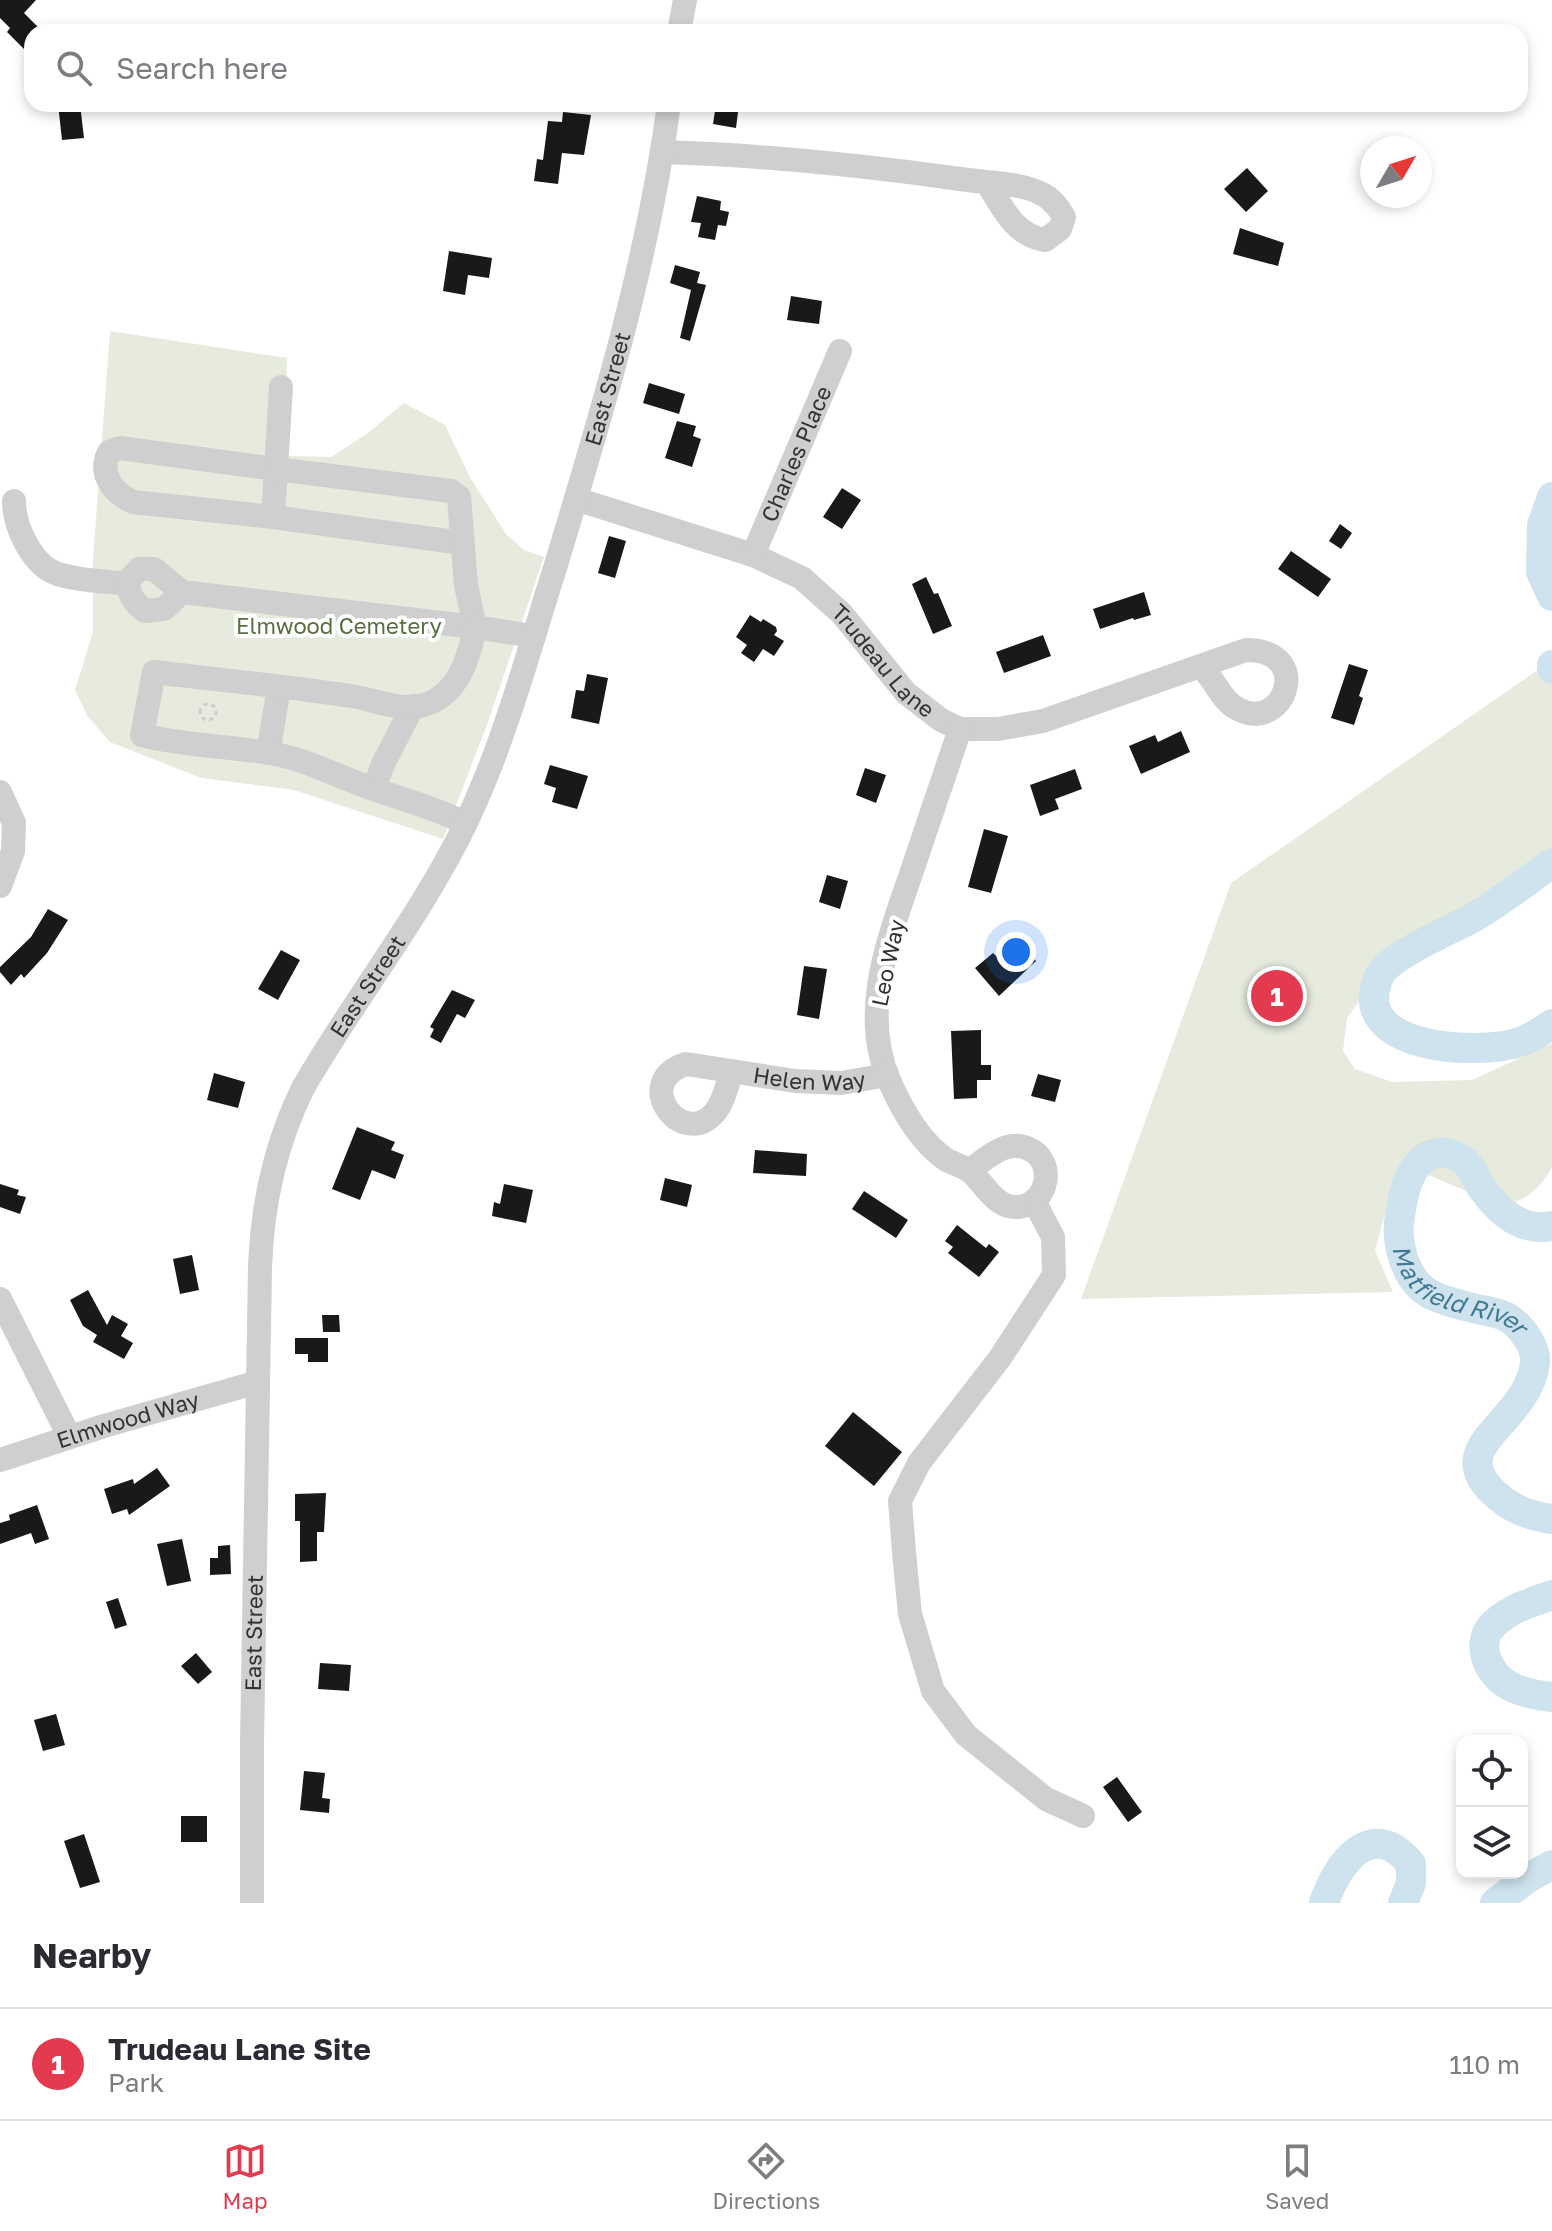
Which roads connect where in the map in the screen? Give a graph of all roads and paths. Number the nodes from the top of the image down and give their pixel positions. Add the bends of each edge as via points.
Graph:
1 (685, 0) edge
2 (680, 24) edge
3 (668, 112) edge
4 (662, 152) junction
5 (987, 183) dead end
6 (840, 351) dead end
7 (281, 387) dead end
8 (276, 469) junction
9 (576, 499) junction
10 (14, 501) dead end
11 (273, 517) junction
12 (462, 543) junction
13 (753, 555) junction
14 (128, 584) junction
15 (182, 592) junction
16 (475, 627) junction
17 (533, 636) junction
18 (1201, 667) dead end
19 (279, 688) junction
20 (413, 706) junction
21 (960, 729) junction
22 (268, 753) junction
23 (374, 789) junction
24 (0, 792) edge
25 (465, 823) junction
26 (0, 886) edge
27 (732, 1071) dead end
28 (887, 1075) junction
29 (970, 1170) junction
30 (1034, 1201) junction
31 (0, 1299) edge
32 (258, 1382) junction
33 (69, 1436) junction
34 (0, 1460) edge
35 (1083, 1816) dead end
36 (252, 1902) edge

1 - 2 street
3 - 4 street, East Street
4 - 5 street via 859,165
4 - 9 street, East Street via 631,296
6 - 13 street, Charles Place
7 - 8 street
8 - 11 street
8 - 11 street via 120,448 109,452 104,463 114,489 133,502
8 - 12 street via 454,492 461,500
9 - 13 street, Trudeau Lane
9 - 17 street, East Street
10 - 14 street via 18,528 48,569
11 - 12 street
12 - 16 street
13 - 21 street, Trudeau Lane via 823,594 906,693
14 - 15 street via 139,569 154,569
14 - 15 street via 145,611 164,609
15 - 16 street
16 - 17 street
16 - 20 street via 453,685 433,701
17 - 25 street, East Street
18 - 21 street, Trudeau Lane via 1043,721
19 - 20 street
19 - 22 street
19 - 22 street via 154,672 142,735 176,744
20 - 23 street
21 - 28 street, Leo Way via 882,968 877,1033
22 - 23 street via 319,765
23 - 25 street
24 - 26 street via 14,823 13,851
25 - 32 street, East Street via 313,1072 285,1129 263,1221
27 - 28 street, Helen Way via 822,1083
28 - 29 street, Leo Way via 904,1110 930,1144
29 - 30 street, Leo Way via 1003,1204 1019,1207
29 - 30 street via 1007,1146 1025,1147 1040,1157 1046,1172 1044,1188
30 - 35 street via 1053,1237 1054,1275 1000,1358 919,1463 900,1501 904,1552 910,1614 933,1691 966,1735 1046,1799
31 - 33 street
32 - 33 street, Elmwood Way
32 - 36 street, East Street
33 - 34 street, Elmwood Way

